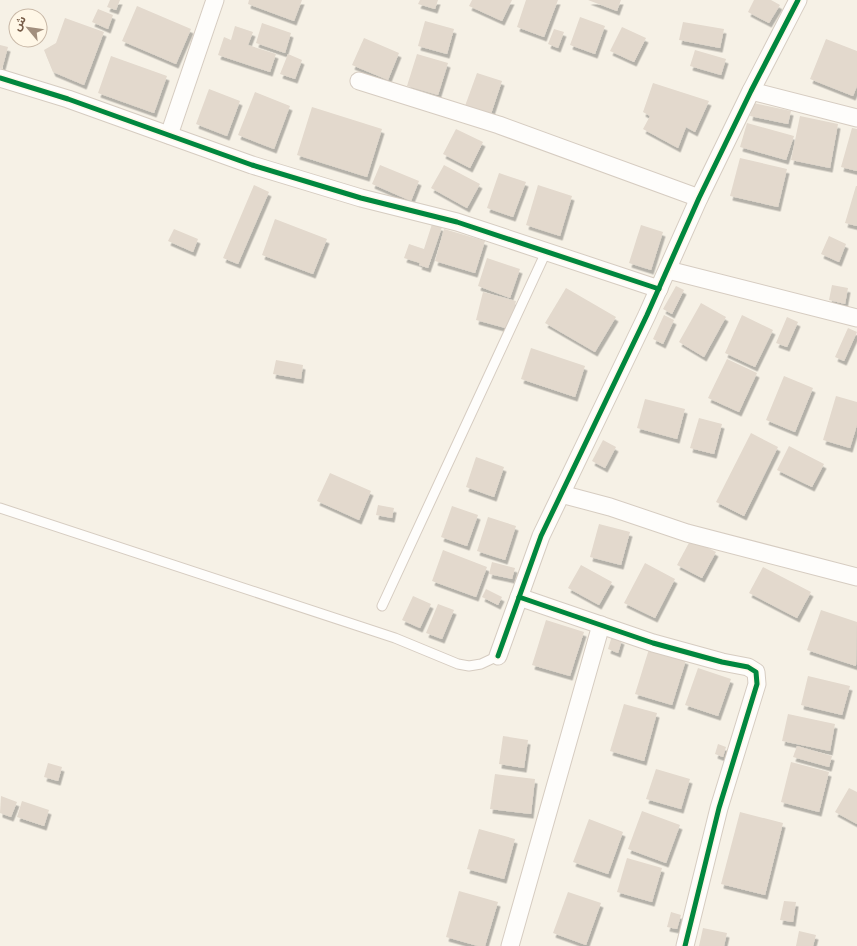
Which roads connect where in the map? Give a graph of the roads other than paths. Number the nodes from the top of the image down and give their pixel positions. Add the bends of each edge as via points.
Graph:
1 (215, 0) edge
2 (798, 0) edge
3 (0, 78) edge
4 (359, 81) dead end
5 (751, 91) junction
6 (857, 118) edge
7 (169, 135) junction
8 (699, 198) junction
9 (546, 252) junction
10 (668, 270) junction
11 (659, 289) junction
12 (857, 318) edge
13 (561, 494) junction
14 (0, 508) edge
15 (857, 577) edge
16 (519, 597) junction
17 (382, 606) dead end
18 (602, 626) junction
19 (498, 656) joint
20 (510, 946) edge
21 (685, 946) edge

1 - 7 street
2 - 5 street
3 - 7 street
4 - 8 street via 499,125
5 - 6 street
5 - 8 street
7 - 9 street via 252,165 361,198 456,222
8 - 10 street
9 - 11 street
9 - 17 lane
10 - 11 street
10 - 12 street
11 - 13 street
13 - 15 street via 610,507 687,533
13 - 16 street via 541,536
14 - 19 lane via 395,638 458,664 481,664
16 - 18 street
16 - 19 street
18 - 20 street
18 - 21 street via 683,652 748,666 756,672 757,684 719,808

